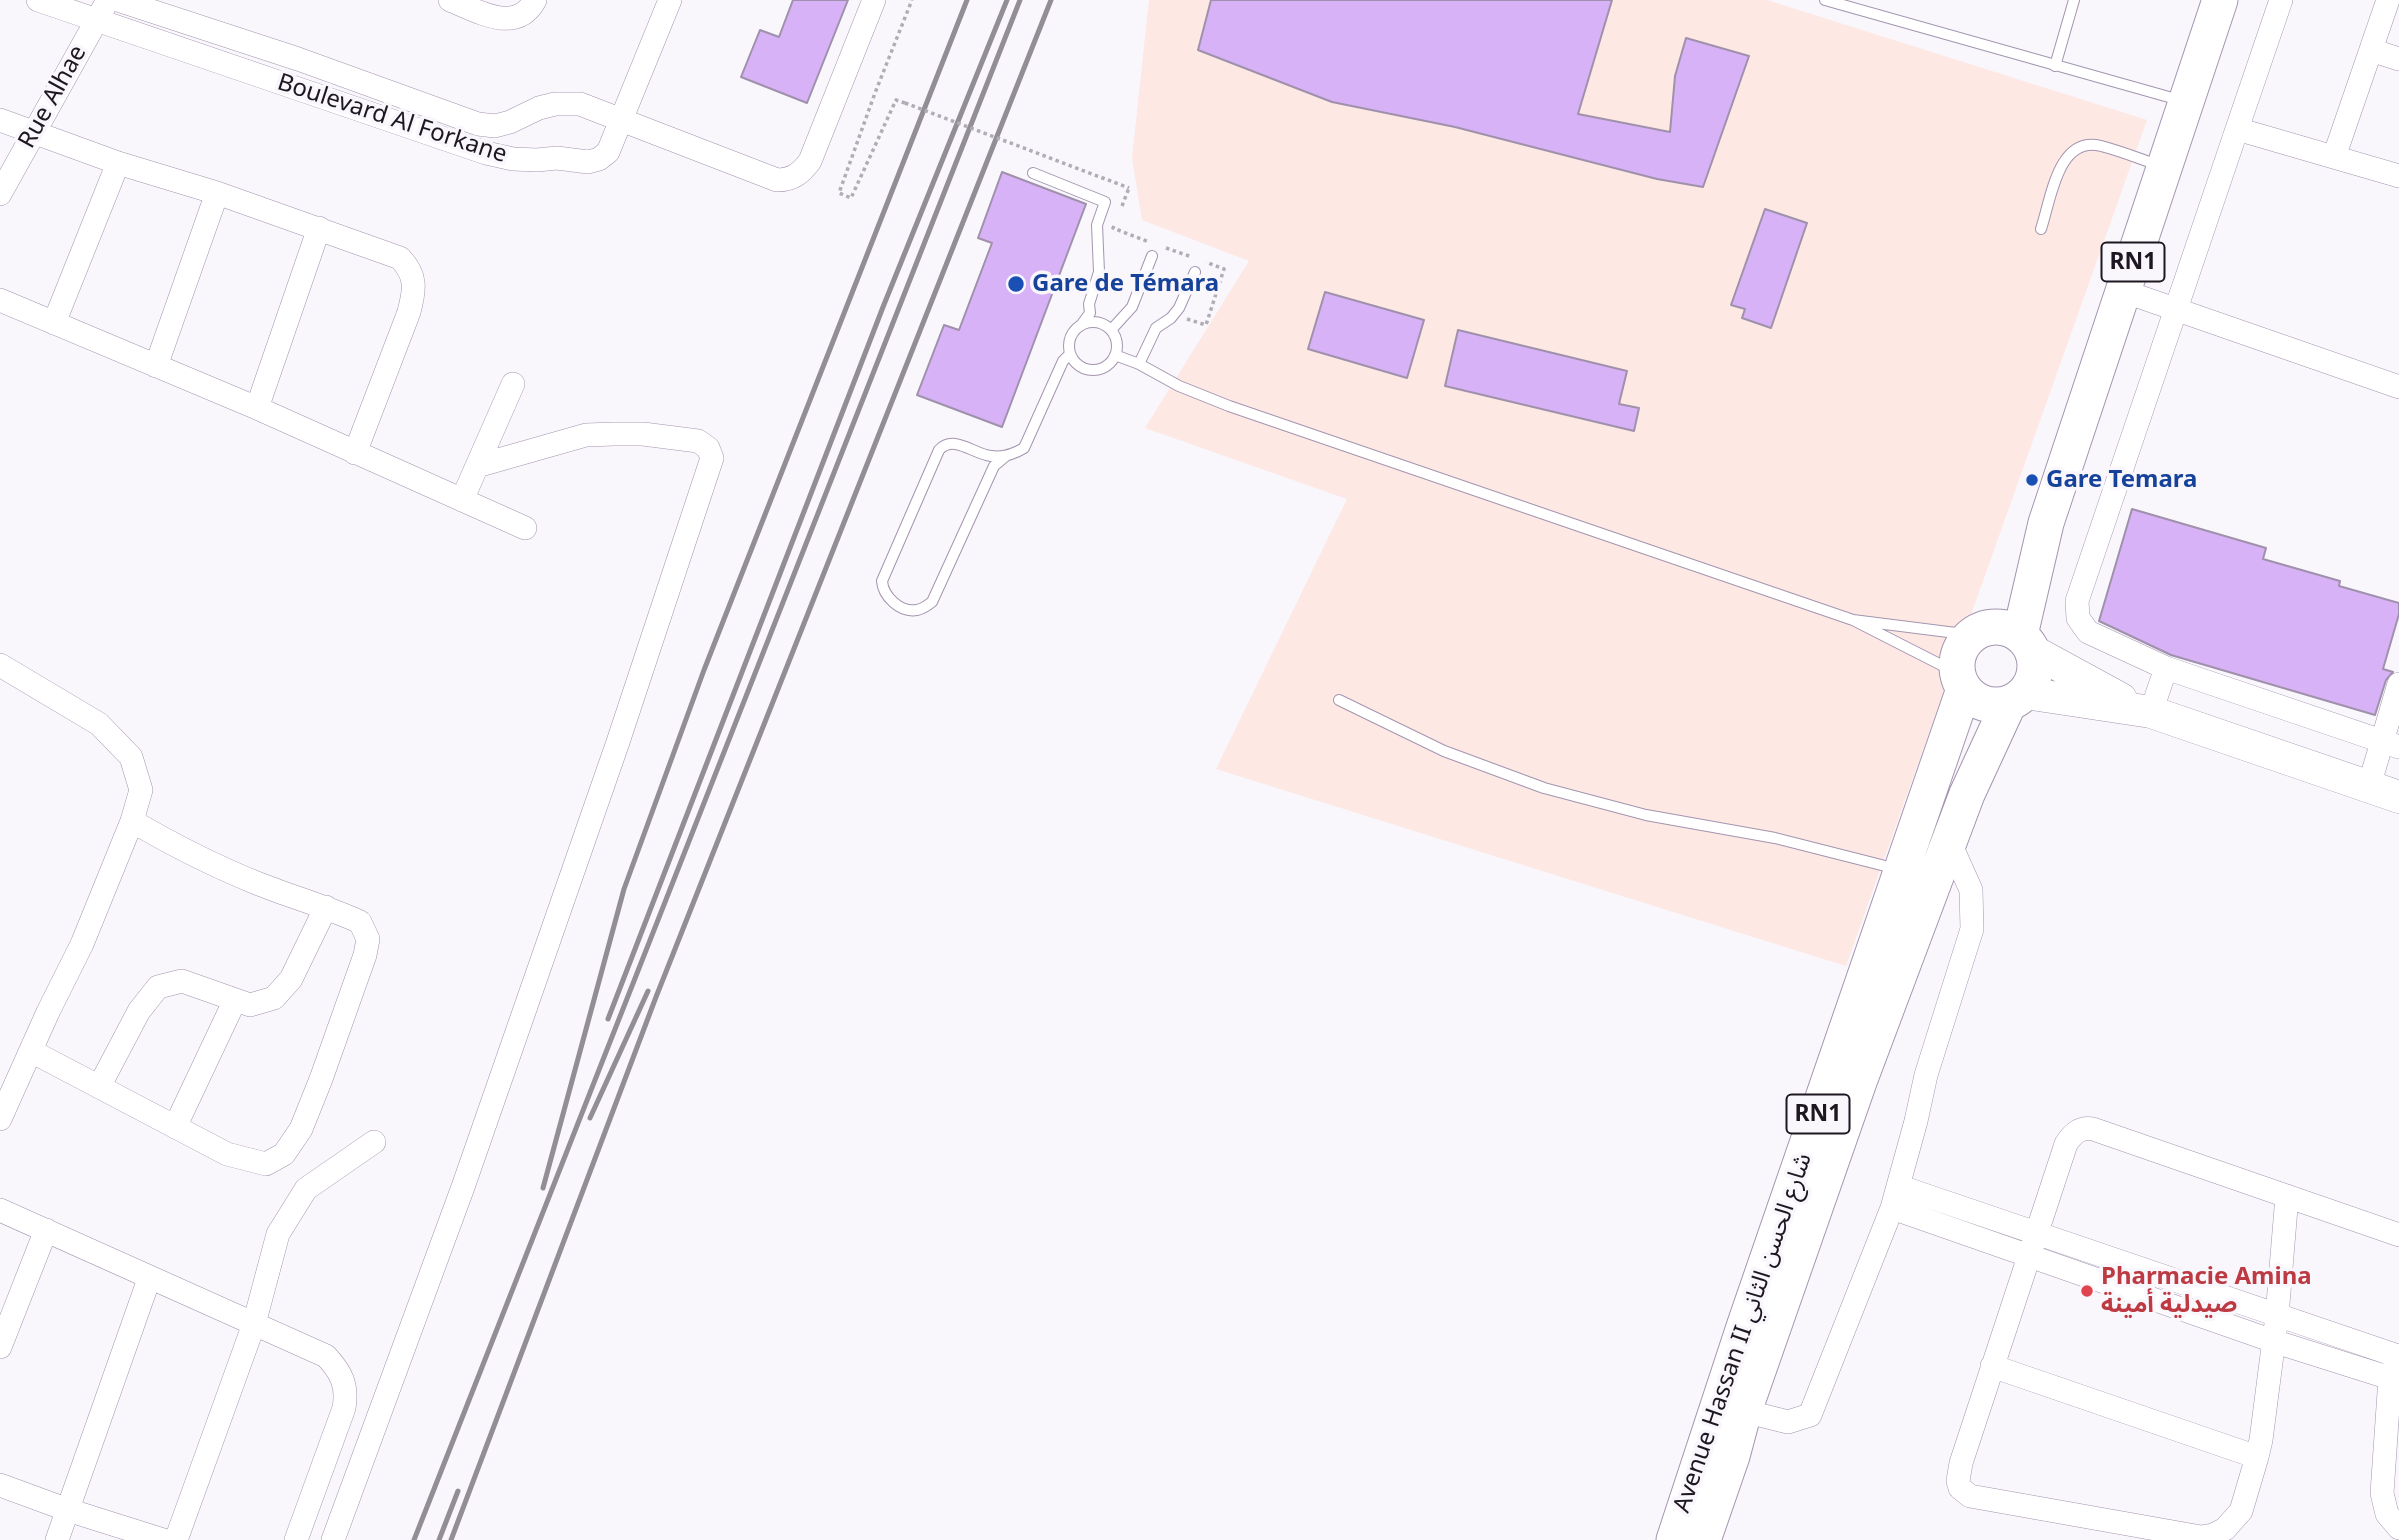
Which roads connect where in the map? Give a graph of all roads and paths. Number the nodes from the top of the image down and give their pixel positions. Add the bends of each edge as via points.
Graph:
1 (38, 0) edge
2 (118, 0) edge
3 (450, 0) edge
4 (535, 0) edge
5 (670, 0) edge
6 (874, 0) edge
7 (912, 0) edge
8 (1826, 0) edge
9 (2074, 0) edge
10 (2220, 0) edge
11 (2281, 0) edge
12 (2388, 0) edge
13 (102, 10) edge
14 (2371, 50) junction
15 (2399, 59) edge
16 (2055, 66) junction
17 (2186, 102) junction
18 (0, 120) edge
19 (622, 120) junction
20 (2236, 129) junction
21 (33, 132) junction
22 (2334, 157) junction
23 (118, 163) junction
24 (2164, 167) junction
25 (1033, 173) dead end
26 (2399, 176) edge
27 (217, 193) junction
28 (0, 194) edge
29 (1121, 208) dead end
30 (1117, 218) dead end
31 (319, 228) junction
32 (2041, 229) dead end
33 (1150, 242) dead end
34 (1162, 246) dead end
35 (1152, 256) dead end
36 (1195, 272) dead end
37 (2123, 290) junction
38 (0, 300) edge
39 (2176, 307) junction
40 (1174, 315) junction
41 (54, 323) junction
42 (1082, 324) junction
43 (1111, 330) junction
44 (1070, 354) junction
45 (1115, 355) junction
46 (1139, 364) junction
47 (156, 366) junction
48 (513, 384) dead end
49 (2399, 387) edge
50 (257, 408) junction
51 (355, 453) junction
52 (1006, 456) junction
53 (477, 466) junction
54 (462, 500) junction
55 (525, 528) dead end
56 (1853, 620) junction
57 (2004, 637) junction
58 (0, 665) edge
59 (2166, 668) junction
60 (1961, 681) junction
61 (2399, 684) edge
62 (2017, 698) junction
63 (1339, 701) dead end
64 (2146, 711) junction
65 (2391, 745) edge
66 (2369, 786) junction
67 (2399, 797) edge
68 (132, 821) junction
69 (1949, 841) junction
70 (1902, 870) junction
71 (326, 907) junction
72 (235, 1000) junction
73 (31, 1051) junction
74 (99, 1087) junction
75 (0, 1119) edge
76 (175, 1127) junction
77 (374, 1142) dead end
78 (2287, 1196) junction
79 (1895, 1197) junction
80 (0, 1210) edge
81 (46, 1230) junction
82 (2036, 1233) junction
83 (2399, 1235) edge
84 (2028, 1255) junction
85 (149, 1279) junction
86 (2277, 1316) junction
87 (254, 1324) junction
88 (2273, 1341) junction
89 (0, 1348) edge
90 (2396, 1363) edge
91 (1992, 1366) junction
92 (1744, 1411) junction
93 (2257, 1457) junction
94 (0, 1485) edge
95 (68, 1510) junction
96 (2399, 1528) edge
97 (57, 1540) edge
98 (163, 1540) edge
99 (176, 1540) edge
100 (296, 1540) edge
101 (333, 1540) edge
102 (1674, 1540) edge
103 (1703, 1540) edge

1 - 13 street, Boulevard Al Forkane
2 - 19 street, Boulevard Al Forkane via 478,124 495,126 538,108 569,103
3 - 4 street via 502,20 522,16
5 - 19 street
6 - 19 street via 810,161 788,180 777,180
7 - 29 path, bridge via 839,193 851,198 896,100 1129,188
8 - 16 lane
9 - 16 lane
10 - 17 main road, Avenue Hassan II شارع الحسن الثاني / RN1
11 - 20 street
12 - 14 street
13 - 19 street, Boulevard Al Forkane via 495,155 599,159 608,152
13 - 21 street, Rue Alhae
14 - 15 street
14 - 22 street
16 - 17 lane
17 - 24 main road, Avenue Hassan II شارع الحسن الثاني / RN1
18 - 21 street
20 - 22 street
20 - 39 street
21 - 23 street
21 - 28 street, Rue Alhae
22 - 26 street
23 - 27 street
23 - 41 street
24 - 32 lane via 2100,146 2074,149 2063,162
24 - 37 main road, Avenue Hassan II شارع الحسن الثاني / RN1
25 - 42 lane via 1105,202 1097,225 1099,272 1090,313
27 - 31 street
27 - 47 street
30 - 33 path via 1113,228
31 - 50 street
31 - 51 street via 400,257 414,280 409,312
34 - 40 path via 1224,269 1206,325
35 - 43 lane via 1132,307
36 - 40 lane
37 - 39 street
37 - 57 main road, Avenue Hassan II شارع الحسن الثاني / RN1
38 - 41 street
39 - 49 street
39 - 59 street via 2076,610 2088,632
40 - 46 lane via 1156,328
41 - 47 street
42 - 43 lane via 1094,321
42 - 44 lane via 1073,331
43 - 45 lane via 1117,344
44 - 45 lane via 1086,369 1098,370
44 - 52 lane via 1024,448
45 - 46 lane
46 - 56 lane via 1229,406
47 - 50 street
48 - 53 street
50 - 51 street
51 - 54 street
52 - 52 lane via 944,444 882,581 887,597 908,610 932,602 994,466
53 - 54 street
53 - 101 street via 586,435 614,434 698,441 712,458 463,1188
54 - 55 street
56 - 57 lane
56 - 60 lane
57 - 60 main road, Avenue Hassan II شارع الحسن الثاني / RN1 via 1962,645 1957,659
57 - 62 main road, Avenue Hassan II شارع الحسن الثاني / RN1 via 2035,673
57 - 64 main road
58 - 68 street via 99,724 131,758 141,790
59 - 64 street
59 - 65 street
60 - 62 main road via 1973,698 1984,704
60 - 70 main road, Avenue Hassan II شارع الحسن الثاني / RN1
61 - 65 street
62 - 64 main road
62 - 69 main road, Avenue Hassan II شارع الحسن الثاني / RN1 via 1967,794
63 - 70 lane via 1444,751 1544,788 1646,815 1775,838
64 - 66 main road
65 - 66 street
66 - 67 main road
68 - 71 street via 191,855
68 - 73 street via 82,944
69 - 79 street via 1971,890 1972,929 1926,1074
69 - 92 main road, Avenue Hassan II شارع الحسن الثاني / RN1
70 - 102 main road, Avenue Hassan II شارع الحسن الثاني / RN1
71 - 72 street via 291,979 274,998 250,1004
71 - 76 street via 360,922 368,939 321,1079 301,1129 284,1154 266,1164 227,1154
72 - 74 street via 182,981 158,987 139,1012
72 - 76 street
73 - 74 street
73 - 75 street
74 - 76 street
77 - 87 street via 306,1189 278,1234
78 - 82 street via 2085,1128 2076,1131 2066,1144
78 - 83 street
78 - 86 street
79 - 82 street
79 - 84 street
79 - 92 street via 1810,1415 1788,1422
80 - 81 street
81 - 85 street
81 - 89 street
82 - 84 street
82 - 86 street
84 - 88 street
84 - 91 street
85 - 87 street
85 - 95 street
86 - 88 street
86 - 90 street
87 - 99 street
87 - 100 street via 326,1356 345,1383 344,1408
88 - 90 street
88 - 93 street
90 - 96 street via 2382,1493 2387,1514
91 - 93 street
91 - 93 street via 1958,1473 1960,1488 1970,1496 2201,1537 2225,1529 2241,1511
92 - 103 main road, Avenue Hassan II شارع الحسن الثاني / RN1
94 - 95 street
95 - 97 street
95 - 98 street

